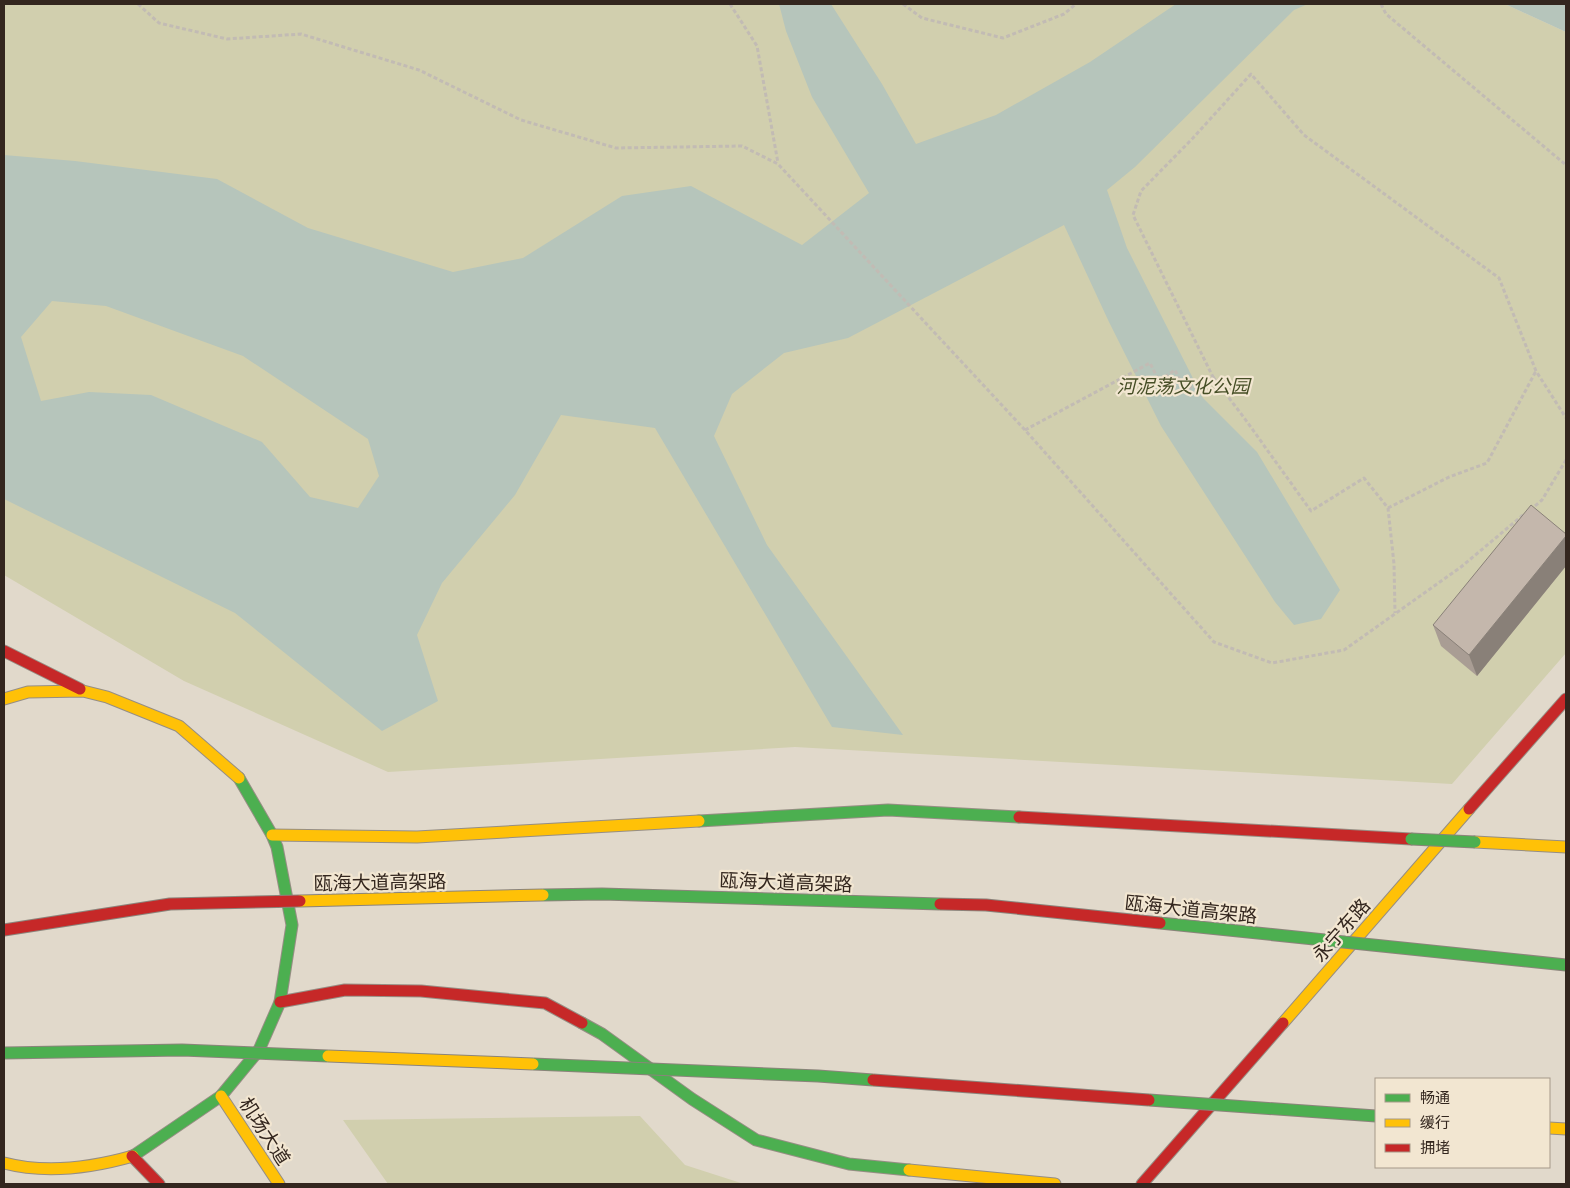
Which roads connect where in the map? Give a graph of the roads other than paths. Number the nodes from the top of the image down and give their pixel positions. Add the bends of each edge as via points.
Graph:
1 (4, 651) edge
2 (83, 691) junction
3 (4, 699) edge
4 (1566, 699) edge
5 (272, 835) junction
6 (1566, 847) edge
7 (4, 930) edge
8 (1566, 965) edge
9 (280, 1002) junction
10 (4, 1053) edge
11 (221, 1096) junction
12 (1375, 1116) edge
13 (1550, 1128) edge
14 (1566, 1129) edge
15 (132, 1156) junction
16 (4, 1163) edge
17 (159, 1184) edge
18 (279, 1184) edge
19 (1055, 1184) edge
20 (1142, 1184) edge

1 - 2 main road
2 - 3 main road via 28,692
2 - 5 main road via 107,697 179,726 238,778
4 - 20 main road, 永宁东路
5 - 6 main road, bridge via 417,837 888,810
5 - 9 main road via 292,925
7 - 8 main road, 瓯海大道高架路, bridge via 170,904 602,894 986,905
9 - 11 main road via 259,1050
9 - 19 main road via 345,990 421,990 545,1003 602,1034 692,1099 756,1140 849,1164
10 - 12 main road, bridge via 182,1050 808,1076
11 - 15 main road
11 - 18 main road, 机场大道
13 - 14 main road
15 - 16 main road via 79,1168 23,1168
15 - 17 main road

